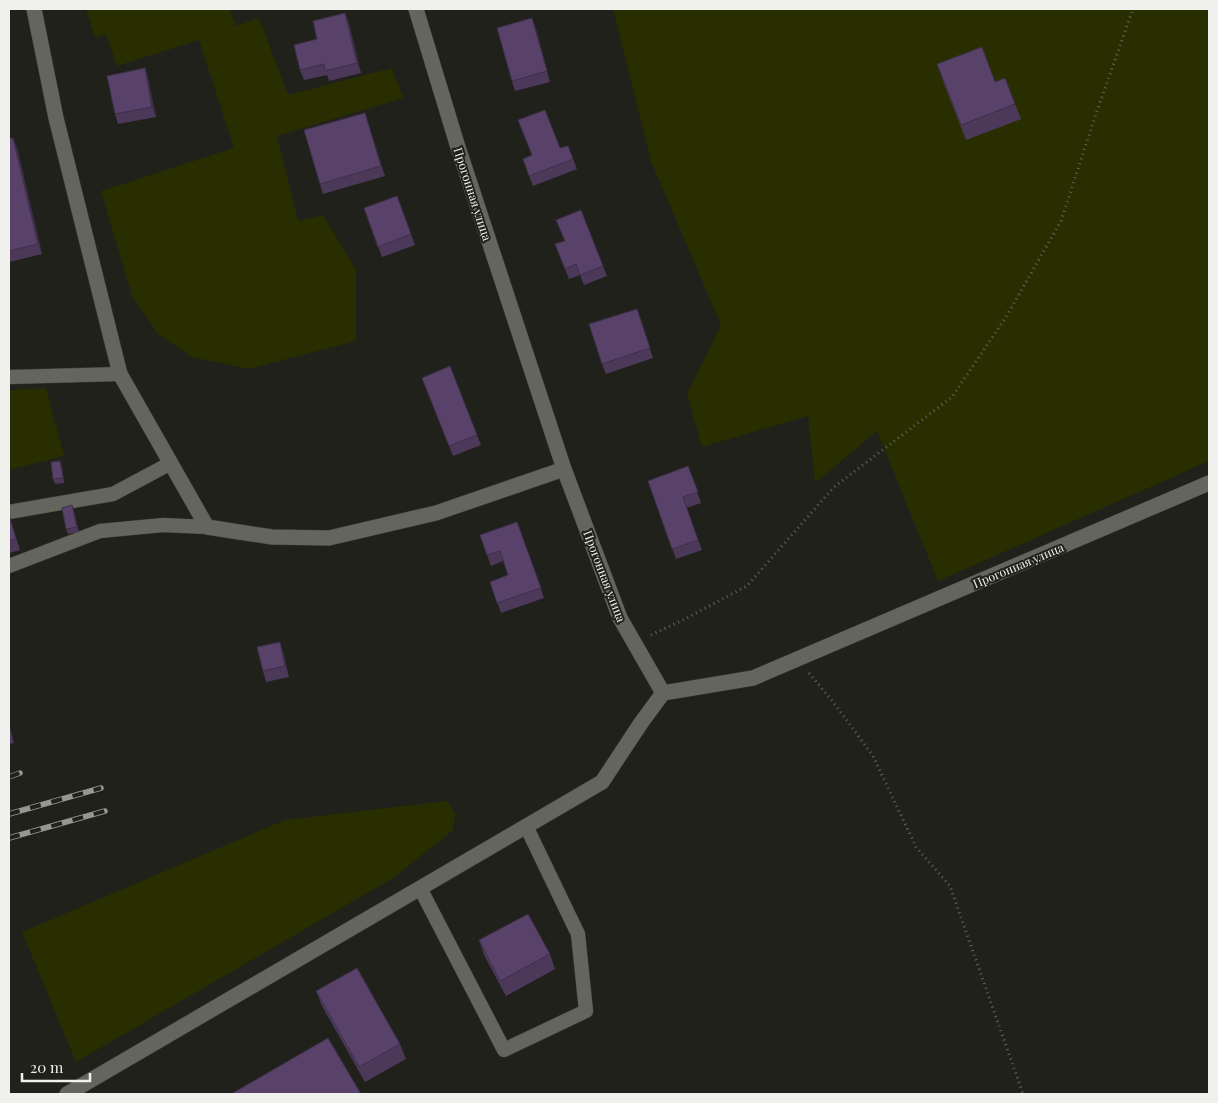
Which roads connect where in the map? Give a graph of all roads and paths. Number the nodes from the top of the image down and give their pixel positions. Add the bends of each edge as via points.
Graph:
1 (34, 9) edge
2 (416, 9) edge
3 (1133, 9) edge
4 (120, 374) junction
5 (9, 377) edge
6 (171, 463) junction
7 (564, 469) junction
8 (1209, 484) edge
9 (9, 512) edge
10 (207, 527) junction
11 (9, 566) edge
12 (634, 642) junction
13 (797, 660) junction
14 (663, 694) junction
15 (526, 826) junction
16 (420, 888) junction
17 (68, 1094) edge
18 (1023, 1094) edge

1 - 4 street via 56,118
2 - 7 street, Прогонная улица
3 - 12 path via 1061,221 1006,317 952,397 834,487 747,586
4 - 5 lane
4 - 6 street
6 - 9 lane via 113,494
6 - 10 street
7 - 10 street via 436,513 329,538 272,537
7 - 12 street, Прогонная улица via 620,618
8 - 13 street, Прогонная улица
10 - 11 lane via 162,525 100,531
12 - 14 street, Прогонная улица
13 - 14 street, Прогонная улица via 753,678
13 - 18 path via 873,756 916,847 950,886
14 - 15 street via 602,782
15 - 16 street
15 - 16 lane via 578,934 586,1011 504,1050
16 - 17 street

